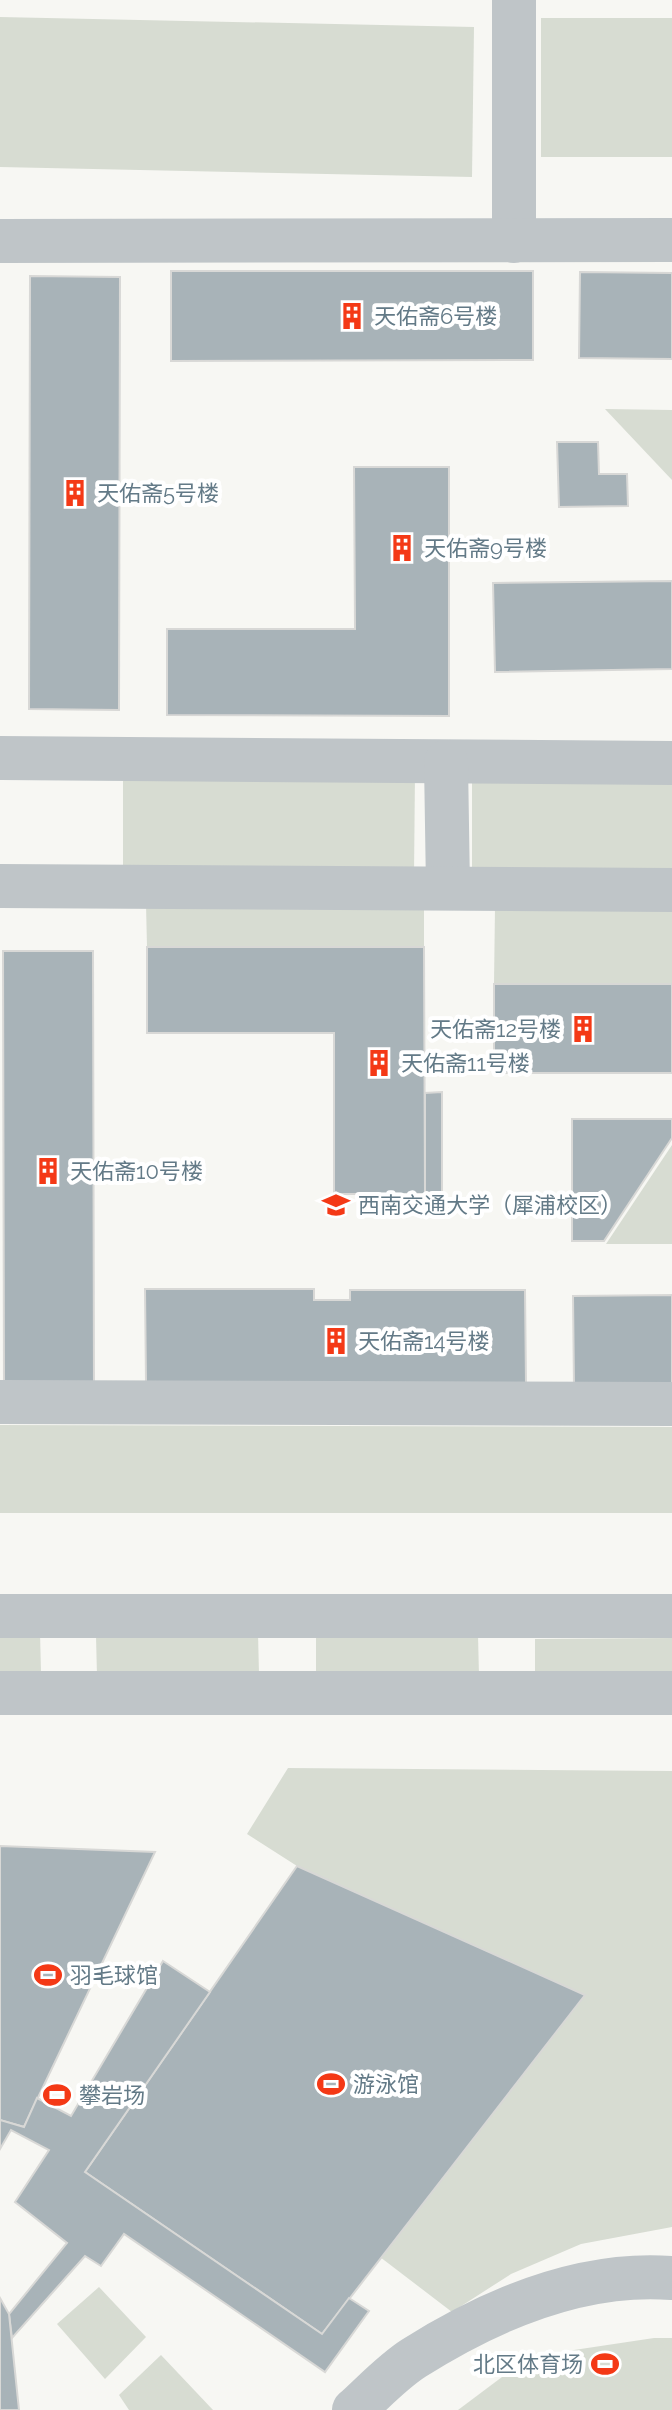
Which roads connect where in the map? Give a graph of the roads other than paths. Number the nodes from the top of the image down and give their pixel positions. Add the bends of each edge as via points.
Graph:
1 (514, 0) edge
2 (672, 240) edge
3 (0, 241) edge
4 (514, 241) junction
5 (0, 758) edge
6 (446, 762) junction
7 (672, 763) edge
8 (0, 886) edge
9 (448, 888) junction
10 (672, 890) edge
11 (0, 1402) edge
12 (672, 1404) edge
13 (0, 1616) edge
14 (672, 1616) edge
15 (0, 1693) edge
16 (672, 1693) edge
17 (672, 2278) edge
18 (354, 2410) edge

1 - 4 street
2 - 4 street
3 - 4 street
5 - 6 street
6 - 7 street
6 - 9 street
8 - 9 street
9 - 10 street
11 - 12 street
13 - 14 street
15 - 16 street
17 - 18 street via 588,2281 539,2297 412,2360

